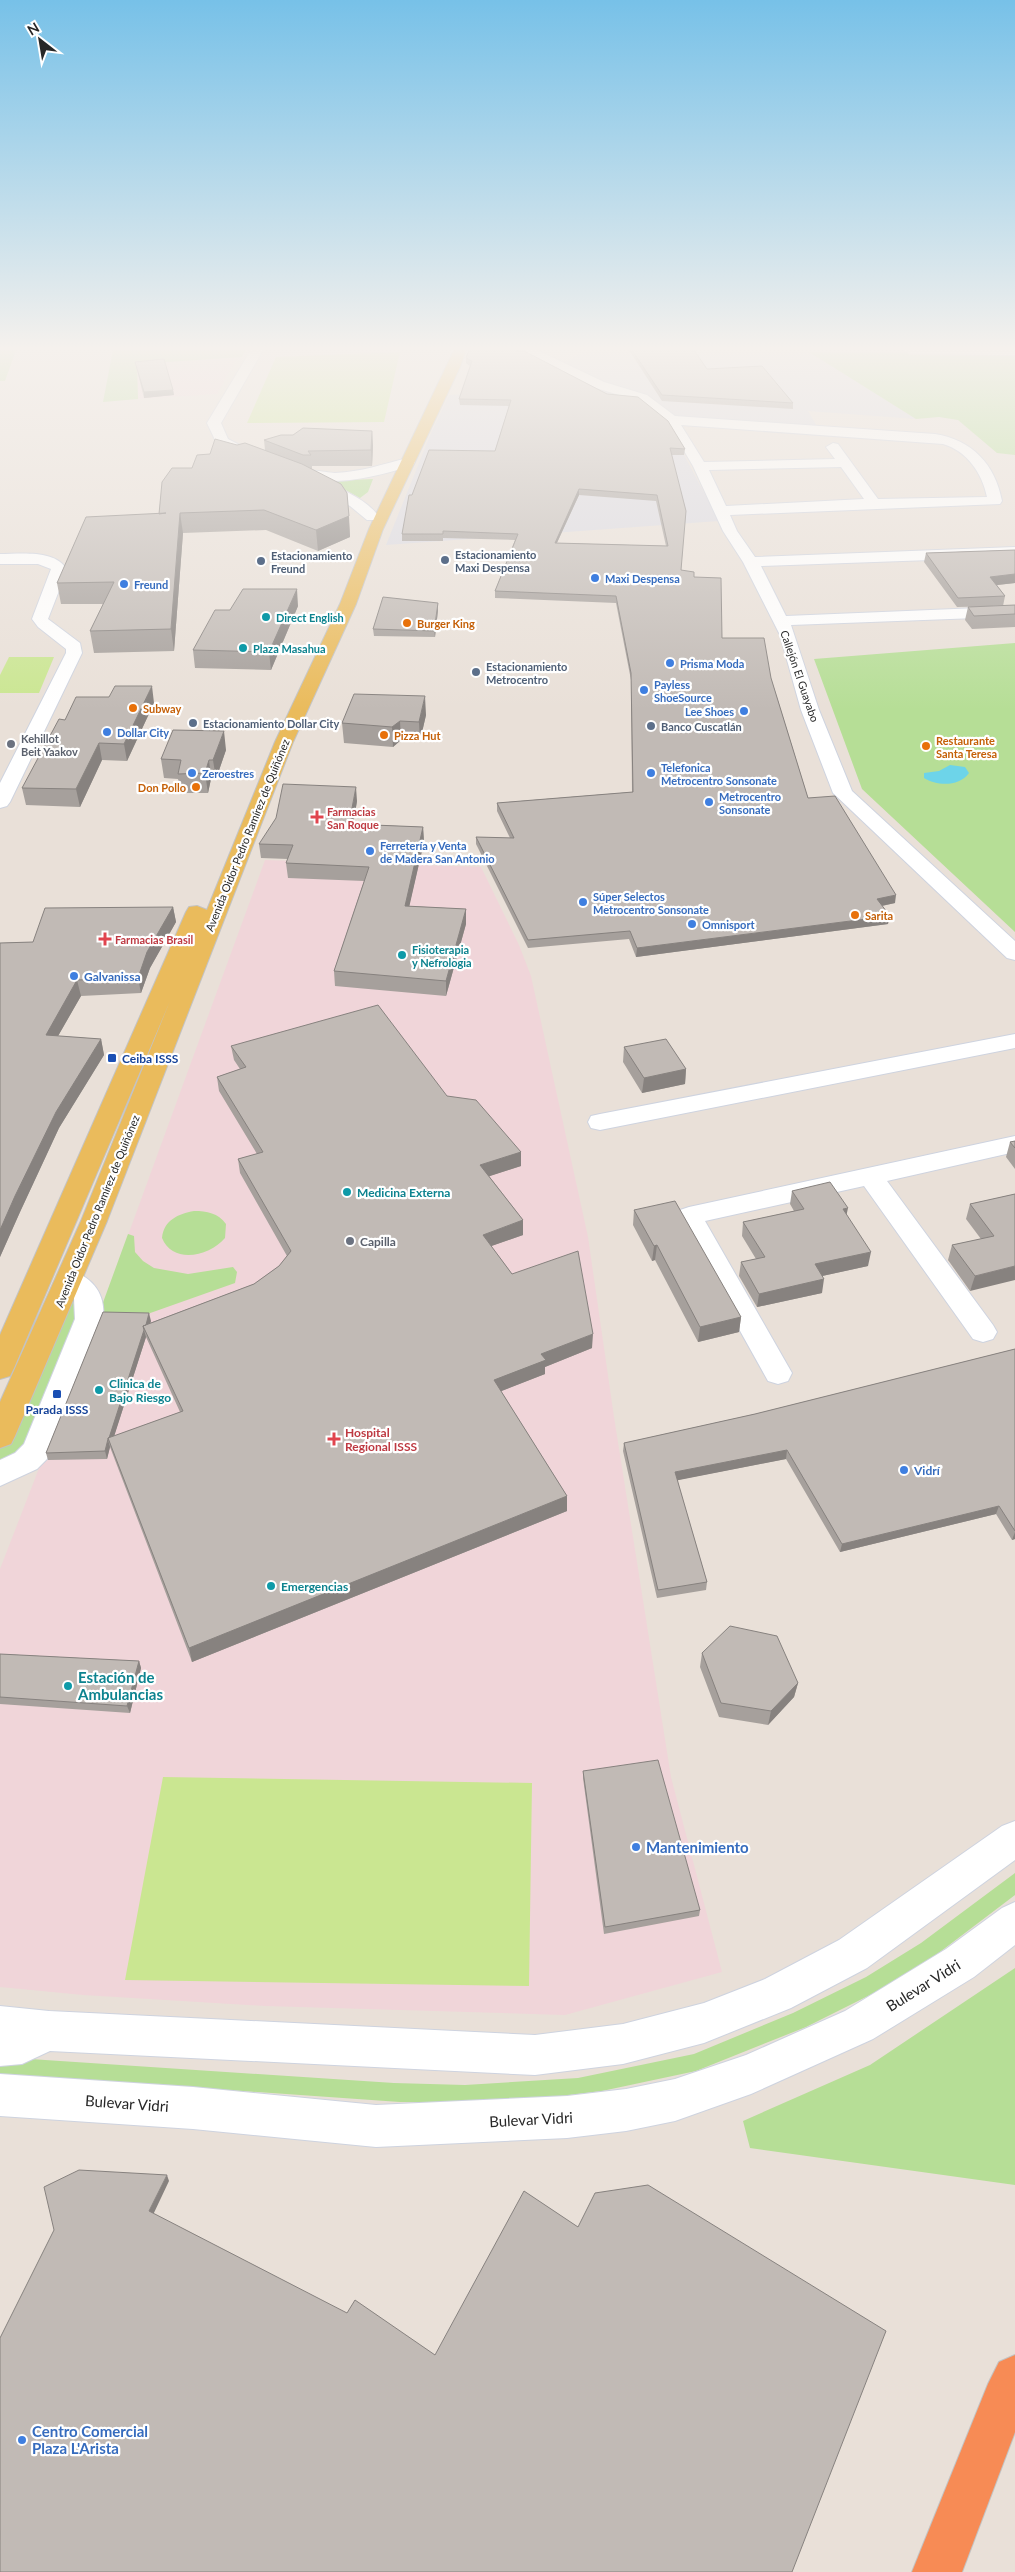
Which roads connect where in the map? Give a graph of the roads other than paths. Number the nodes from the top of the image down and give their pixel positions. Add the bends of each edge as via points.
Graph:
1 (379, 470) edge
2 (398, 470) edge
3 (400, 470) edge
4 (702, 470) edge
5 (849, 470) edge
6 (981, 470) edge
7 (874, 503) junction
8 (720, 511) junction
9 (372, 517) junction
10 (1015, 552) edge
11 (0, 559) edge
12 (751, 562) junction
13 (1012, 612) edge
14 (780, 621) junction
15 (0, 802) edge
16 (1015, 953) edge
17 (1015, 1040) edge
18 (600, 1122) dead end
19 (1015, 1144) edge
20 (870, 1176) junction
21 (69, 1280) junction
22 (983, 1332) dead end
23 (0, 1368) edge
24 (778, 1373) dead end
25 (0, 1436) edge
26 (0, 1474) edge
27 (1015, 1838) edge
28 (1015, 1921) edge
29 (0, 2026) edge
30 (49, 2031) junction
31 (0, 2046) edge
32 (0, 2095) edge
33 (1015, 2378) edge
34 (937, 2572) edge

1 - 9 street via 329,478 293,473 356,503
2 - 9 main road, Avenida Oidor Pedro Ramírez de Quiñónez
3 - 21 main road, Avenida Oidor Pedro Ramírez de Quiñónez via 389,506 376,529 348,604 276,761
4 - 8 street, Callejón El Guayabo
5 - 7 street
6 - 7 street via 1001,501
7 - 8 street
8 - 12 street, Callejón El Guayabo
9 - 23 main road, Avenida Oidor Pedro Ramírez de Quiñónez via 283,710
10 - 12 street
11 - 15 street via 40,559 58,566 60,570 40,619 74,647 74,653
12 - 14 street, Callejón El Guayabo
13 - 14 street
14 - 16 street, Callejón El Guayabo via 788,635 810,710 843,793
17 - 18 street
19 - 20 street
20 - 22 street
20 - 24 street via 689,1216
21 - 25 main road, Avenida Oidor Pedro Ramírez de Quiñónez
21 - 26 street via 83,1287 89,1295 89,1319 36,1451 26,1461
27 - 30 street via 853,1954 777,1994 704,2023 623,2044 534,2054
28 - 32 street, Bulevar Vidri via 960,1963 859,2025 751,2074 674,2100 626,2110 567,2117 376,2126 193,2108
29 - 30 street
30 - 31 street via 22,2044
33 - 34 highway

